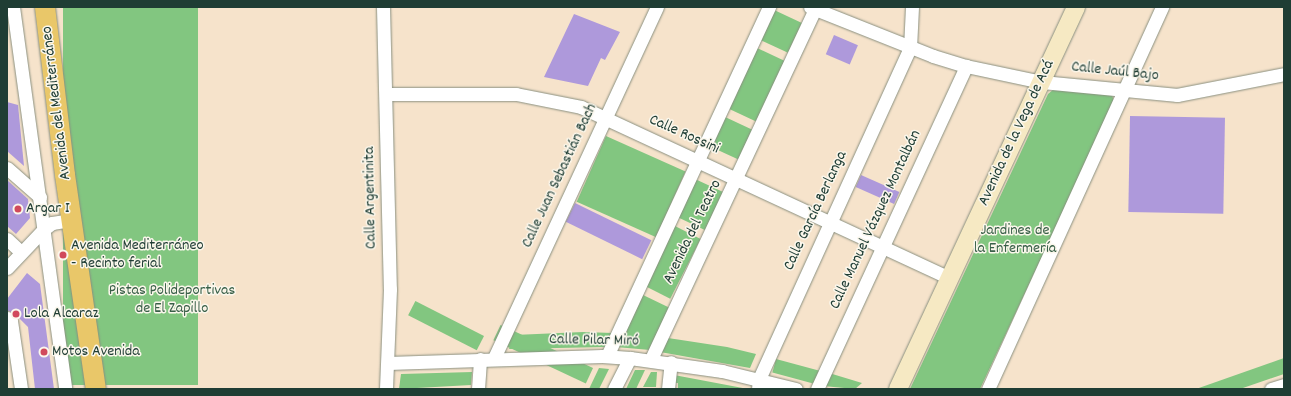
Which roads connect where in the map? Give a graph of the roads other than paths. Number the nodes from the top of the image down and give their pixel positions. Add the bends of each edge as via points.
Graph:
1 (14, 7) edge
2 (45, 7) edge
3 (384, 7) edge
4 (657, 7) edge
5 (769, 7) edge
6 (912, 7) edge
7 (1076, 7) edge
8 (1162, 7) edge
9 (812, 8) edge
10 (910, 48) junction
11 (966, 66) junction
12 (1284, 74) edge
13 (1042, 82) junction
14 (1124, 89) junction
15 (387, 94) junction
16 (605, 118) junction
17 (699, 161) junction
18 (7, 168) edge
19 (737, 178) junction
20 (40, 197) junction
21 (72, 220) junction
22 (830, 221) junction
23 (44, 228) junction
24 (7, 239) edge
25 (883, 247) junction
26 (21, 252) junction
27 (7, 268) edge
28 (949, 278) junction
29 (7, 318) edge
30 (607, 356) junction
31 (494, 358) junction
32 (630, 358) junction
33 (480, 359) junction
34 (651, 359) junction
35 (671, 362) junction
36 (388, 363) junction
37 (759, 384) edge
38 (1284, 385) edge
39 (21, 389) edge
40 (65, 389) edge
41 (96, 389) edge
42 (386, 389) edge
43 (478, 389) edge
44 (614, 389) edge
45 (668, 389) edge
46 (796, 389) edge
47 (817, 389) edge
48 (898, 389) edge
49 (988, 389) edge
50 (1271, 389) edge

1 - 20 street, Avenida del Mediterráneo
2 - 21 main road, Avenida del Mediterráneo
3 - 15 street, Calle Argentinita
4 - 16 street, Calle Juan Sebastián Bach
5 - 17 street, Avenida del Teatro
6 - 10 street
7 - 13 main road, Avenida de la Vega de Acá
8 - 14 street
9 - 10 street, Calle Jaúl Bajo
9 - 19 street, Avenida del Teatro
10 - 11 street, Calle Jaúl Bajo
10 - 22 street, Calle García Berlanga
11 - 13 street, Calle Jaúl Bajo
11 - 25 street, Calle Manuel Vázquez Montalbán
12 - 14 street, Calle Jaúl Bajo via 1177,95
13 - 14 street, Calle Jaúl Bajo
13 - 28 main road, Avenida de la Vega de Acá
14 - 49 street
15 - 16 street, Calle Rossini via 516,94 581,107
15 - 36 street, Calle Argentinita via 390,289
16 - 17 street, Calle Rossini
16 - 31 street, Calle Juan Sebastián Bach
17 - 19 street, Calle Rossini
17 - 30 street, Avenida del Teatro
18 - 20 street
19 - 22 street, Calle Rossini
19 - 34 street, Avenida del Teatro
20 - 23 street, Avenida del Mediterráneo
21 - 23 street via 52,223
21 - 41 main road, Avenida del Mediterráneo
22 - 25 street, Calle Rossini
22 - 37 street, Calle García Berlanga
23 - 26 street
23 - 40 street, Avenida del Mediterráneo
24 - 26 street
25 - 28 street, Calle Rossini
25 - 47 street, Calle Manuel Vázquez Montalbán
26 - 27 street
28 - 48 main road, Avenida de la Vega de Acá
29 - 39 street via 11,321
30 - 31 street, Calle Pilar Miró
30 - 32 street, Calle Pilar Miró
31 - 33 street, Calle Pilar Miró
32 - 34 street, Calle Pilar Miró
32 - 44 street
33 - 36 street, Calle Pilar Miró
33 - 43 street
34 - 35 street, Calle Pilar Miró
35 - 37 street, Calle Pilar Miró
35 - 45 street
36 - 42 street, Calle Argentinita
37 - 46 street, Calle Pilar Miró
38 - 50 street

